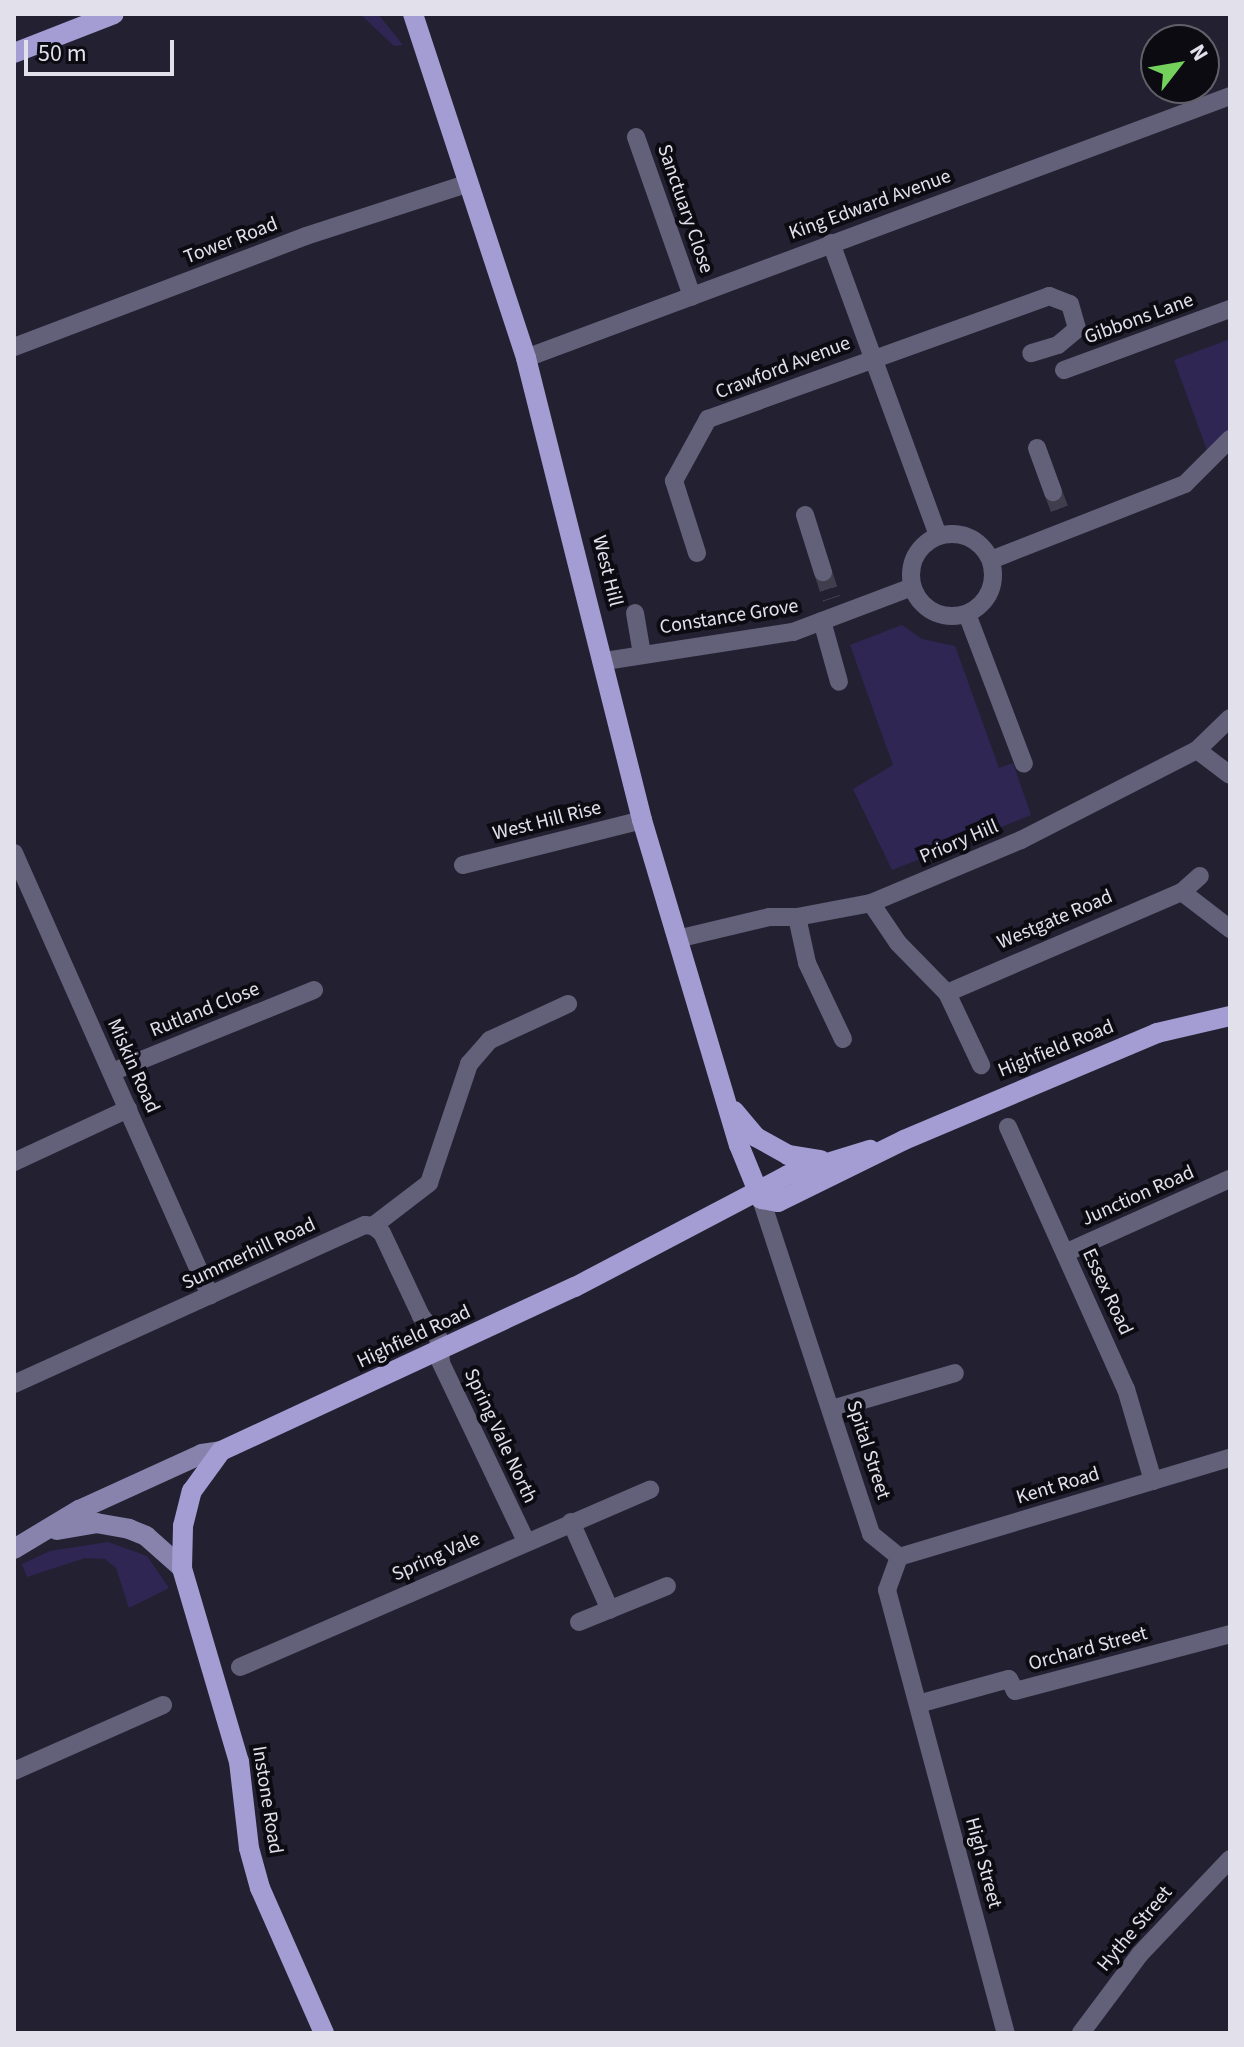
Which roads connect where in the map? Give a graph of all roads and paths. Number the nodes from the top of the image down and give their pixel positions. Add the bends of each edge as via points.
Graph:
1 (114, 14) edge
2 (413, 14) edge
3 (14, 53) edge
4 (1230, 96) edge
5 (636, 137) dead end
6 (466, 184) junction
7 (831, 243) junction
8 (692, 296) junction
9 (1230, 309) edge
10 (14, 347) edge
11 (1031, 353) dead end
12 (875, 357) junction
13 (526, 358) junction
14 (1064, 370) dead end
15 (1230, 439) edge
16 (1037, 448) dead end
17 (1053, 492) tunnel mouth
18 (805, 515) dead end
19 (938, 536) junction
20 (697, 553) dead end
21 (991, 560) junction
22 (823, 572) tunnel mouth
23 (912, 587) junction
24 (831, 612) junction
25 (635, 613) dead end
26 (967, 614) junction
27 (642, 654) junction
28 (605, 661) junction
29 (839, 682) dead end
30 (1230, 718) edge
31 (1197, 750) junction
32 (1024, 764) dead end
33 (1230, 775) edge
34 (642, 820) junction
35 (14, 853) edge
36 (463, 865) dead end
37 (1200, 876) dead end
38 (1182, 892) junction
39 (871, 903) junction
40 (797, 917) junction
41 (1230, 929) edge
42 (677, 939) junction
43 (314, 990) dead end
44 (947, 993) junction
45 (568, 1004) dead end
46 (1230, 1016) edge
47 (843, 1039) dead end
48 (981, 1065) dead end
49 (112, 1072) junction
50 (727, 1097) junction
51 (128, 1109) junction
52 (1008, 1127) dead end
53 (904, 1140) junction
54 (739, 1145) junction
55 (831, 1160) junction
56 (14, 1162) edge
57 (1230, 1179) edge
58 (759, 1194) junction
59 (719, 1210) junction
60 (373, 1226) junction
61 (1065, 1253) junction
62 (210, 1296) junction
63 (442, 1349) junction
64 (955, 1373) dead end
65 (14, 1384) edge
66 (832, 1409) junction
67 (221, 1451) junction
68 (1230, 1458) edge
69 (1153, 1481) junction
70 (650, 1490) dead end
71 (571, 1522) junction
72 (47, 1532) junction
73 (526, 1541) junction
74 (14, 1549) edge
75 (899, 1557) junction
76 (182, 1568) junction
77 (667, 1586) dead end
78 (610, 1610) junction
79 (579, 1622) dead end
80 (1230, 1634) edge
81 (240, 1667) dead end
82 (918, 1704) junction
83 (163, 1705) dead end
84 (14, 1771) edge
85 (1230, 1859) edge
86 (324, 2033) edge
87 (1006, 2033) edge
88 (1081, 2033) edge

1 - 3 main road
2 - 6 main road, West Hill via 431,56
4 - 7 street, King Edward Avenue
5 - 8 street, Sanctuary Close
6 - 10 street, Tower Road via 300,239
6 - 13 main road, West Hill
7 - 8 street, King Edward Avenue
7 - 12 street, Crawford Avenue
8 - 13 street, King Edward Avenue
9 - 14 street, Gibbons Lane
11 - 12 street, Crawford Avenue via 1058,345 1077,329 1070,304 1049,296
12 - 19 street, Crawford Avenue
12 - 20 street, Crawford Avenue via 708,419 674,481
13 - 28 main road, West Hill
15 - 21 street via 1185,484 1064,521
16 - 17 street
18 - 22 street
19 - 21 street via 975,540
19 - 23 street via 913,562
21 - 26 street via 994,572 987,597
23 - 24 street, Constance Grove
23 - 26 street via 940,615
24 - 27 street, Constance Grove via 793,632
24 - 29 street, Constance Grove
25 - 27 street, Constance Grove
26 - 32 street
27 - 28 street, Constance Grove
28 - 34 main road, West Hill
30 - 31 street, Priory Hill
31 - 33 street
31 - 39 street, Priory Hill via 1021,840
34 - 36 street, West Hill Rise
34 - 42 main road, West Hill
35 - 49 street, Miskin Road
37 - 38 street, Westgate Road
38 - 41 street
38 - 44 street, Westgate Road
39 - 40 street, Priory Hill
39 - 44 street via 898,943
40 - 42 street, Priory Hill via 769,917
40 - 47 street via 807,963
42 - 50 main road, West Hill
43 - 49 street, Rutland Close
44 - 48 street
45 - 60 street, Summerhill Road via 490,1040 469,1064 429,1183
46 - 53 main road, Highfield Road via 1157,1033
49 - 51 street, Miskin Road
50 - 54 main road, West Hill
50 - 55 main road, Highfield Road via 756,1137 788,1155
51 - 56 street
51 - 62 street, Miskin Road
52 - 61 street, Essex Road
53 - 55 main road, Highfield Road
53 - 58 main road, Highfield Road via 778,1202
54 - 58 main road
54 - 59 main road via 737,1185
55 - 58 main road, Highfield Road
57 - 61 street, Junction Road
58 - 59 main road, Highfield Road
58 - 66 street, Spital Street
59 - 63 main road, Highfield Road via 575,1287
60 - 62 street, Summerhill Road via 365,1225
60 - 63 street via 382,1233
61 - 69 street, Essex Road via 1126,1389
62 - 65 street, Summerhill Road
63 - 67 main road, Highfield Road
63 - 73 street, Spring Vale North via 441,1363
64 - 66 street
66 - 75 street, Spital Street via 871,1534
67 - 72 street, Highfield Road via 202,1454 79,1510
67 - 76 main road, Instone Road via 187,1503
68 - 69 street, Kent Road
69 - 75 street, Kent Road
70 - 71 street, Spring Vale
71 - 73 street, Spring Vale
71 - 78 street
72 - 74 street, Highfield Road
72 - 76 street via 96,1523 129,1529 146,1536
73 - 81 street, Spring Vale
75 - 82 street via 887,1590
76 - 86 main road, Instone Road via 235,1749 260,1888
77 - 78 street
78 - 79 street
80 - 82 street, Orchard Street via 1015,1691 1009,1679
82 - 87 street, High Street
83 - 84 street
85 - 88 street, Hythe Street via 1140,1954

